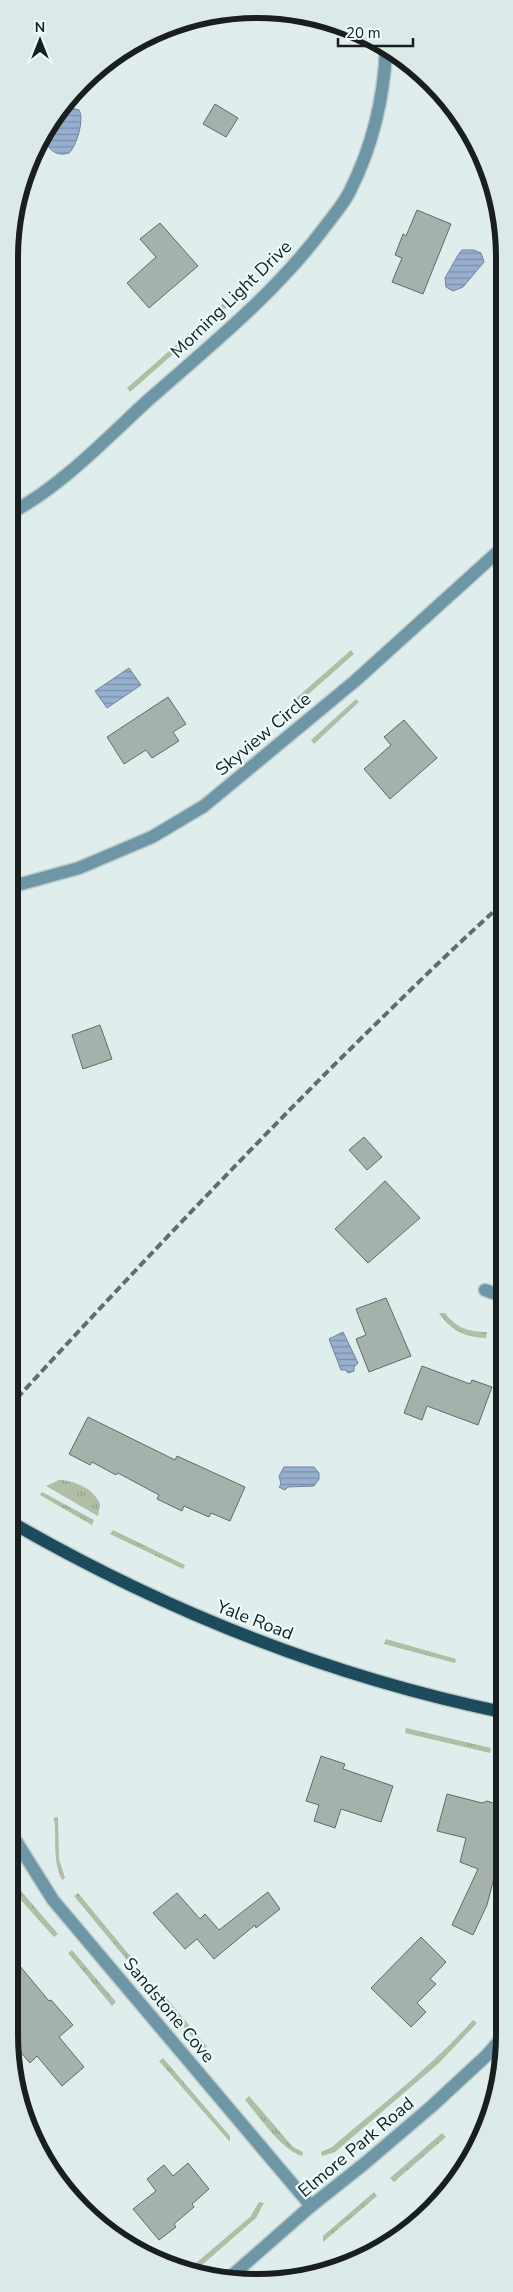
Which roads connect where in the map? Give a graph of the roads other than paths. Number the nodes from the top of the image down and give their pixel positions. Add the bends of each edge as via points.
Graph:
1 (385, 56) edge
2 (18, 509) edge
3 (496, 553) edge
4 (18, 885) edge
5 (484, 1290) dead end
6 (496, 1294) edge
7 (18, 1526) edge
8 (496, 1711) edge
9 (18, 1844) edge
10 (495, 2045) edge
11 (311, 2206) junction
12 (236, 2273) edge

1 - 2 street, Morning Light Drive via 379,108 358,172 340,207 304,254 250,310 66,474
3 - 4 street, Skyview Circle via 355,681 204,806 152,837 95,862
5 - 6 street
7 - 8 main road, Yale Road via 118,1580 256,1640 364,1677
9 - 11 street, Sandstone Cove via 53,1900
10 - 11 street, Elmore Park Road via 432,2106
11 - 12 street, Elmore Park Road

